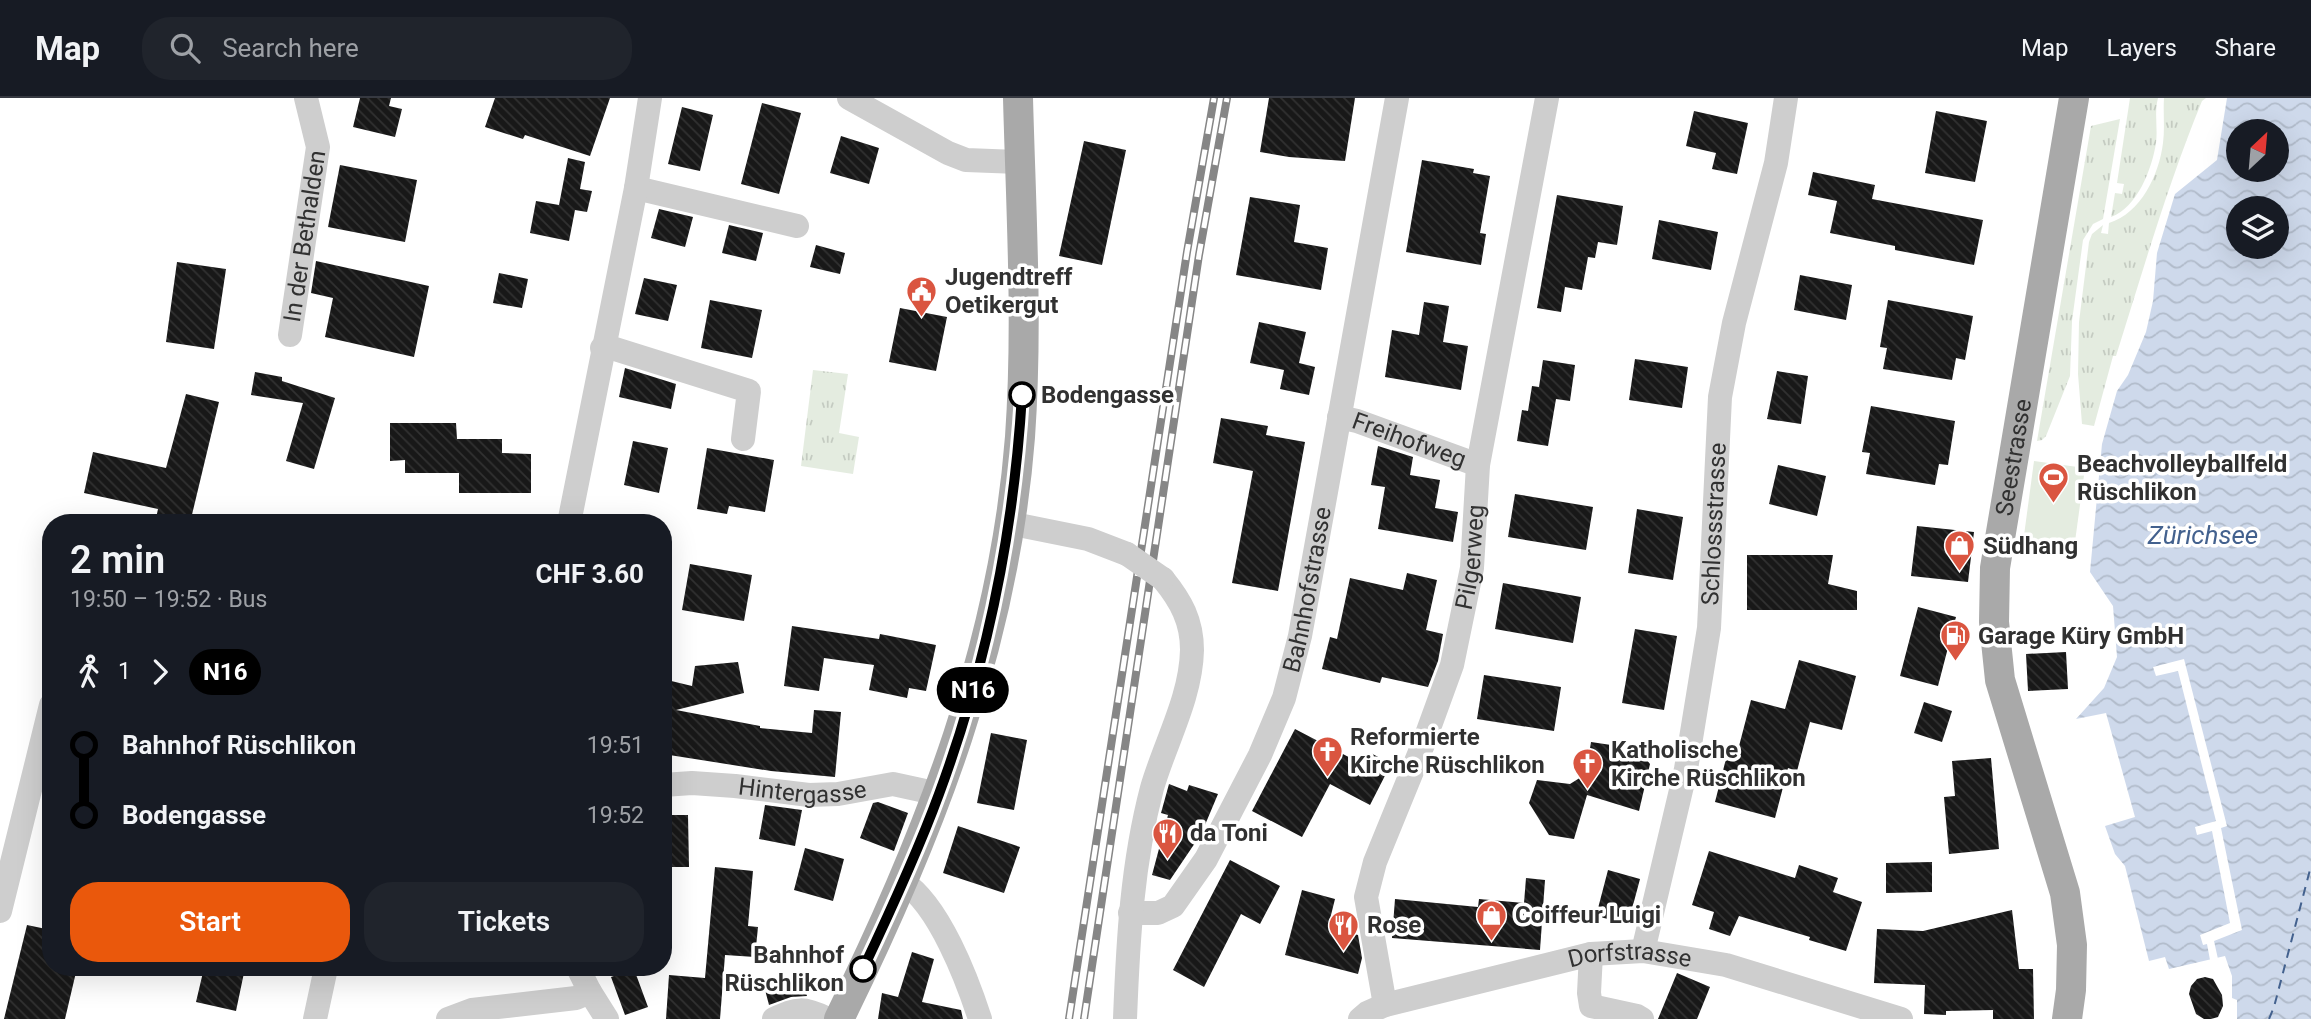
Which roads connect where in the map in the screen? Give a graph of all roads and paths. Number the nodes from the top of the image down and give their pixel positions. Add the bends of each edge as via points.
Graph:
1 (306, 98) edge
2 (650, 98) edge
3 (849, 98) edge
4 (1018, 98) edge
5 (1397, 98) edge
6 (1547, 98) edge
7 (1786, 98) edge
8 (2074, 98) edge
9 (1020, 162) junction
10 (636, 188) junction
11 (797, 226) dead end
12 (290, 335) dead end
13 (602, 348) junction
14 (1339, 417) junction
15 (743, 439) dead end
16 (1478, 465) junction
17 (571, 514) edge
18 (1009, 523) junction
19 (42, 741) edge
20 (672, 784) edge
21 (939, 794) junction
22 (903, 883) junction
23 (0, 911) edge
24 (1130, 913) junction
25 (1643, 951) junction
26 (1591, 954) junction
27 (324, 976) edge
28 (582, 976) edge
29 (590, 992) junction
30 (1385, 1005) junction
31 (315, 1019) edge
32 (448, 1019) edge
33 (607, 1019) edge
34 (774, 1019) edge
35 (828, 1019) edge
36 (839, 1019) edge
37 (980, 1019) edge
38 (1125, 1019) edge
39 (1360, 1019) edge
40 (1642, 1019) edge
41 (1901, 1019) edge
42 (2067, 1019) edge

1 - 12 street, In der Bethalden via 318,147
2 - 10 street
3 - 9 street via 966,160
4 - 9 main road
5 - 14 street, Bahnhofstrasse
6 - 16 street, Pilgerweg
7 - 25 street, Schlossstrasse via 1776,163 1734,323 1720,397 1709,628 1686,769
8 - 42 main road, Seestrasse via 1994,568 2000,680 2065,893 2072,945
9 - 18 main road via 1022,395
10 - 11 street
10 - 13 street
13 - 15 street via 749,391
13 - 17 street
14 - 16 street, Freihofweg
14 - 24 street, Bahnhofstrasse via 1300,636 1284,698 1260,755 1179,901 1158,913
16 - 30 street, Pilgerweg via 1472,568 1452,665 1375,862 1366,897
18 - 21 main road via 970,701
18 - 24 street, bridge via 1066,533 1127,554 1163,579 1186,614 1191,665 1153,786
19 - 23 street
20 - 21 street, Hintergasse via 808,795 893,785
21 - 22 main road
22 - 36 main road
22 - 37 street via 930,907
24 - 38 street
25 - 26 street, Dorfstrasse
25 - 41 street, Dorfstrasse via 1726,965
26 - 30 street, Dorfstrasse
26 - 40 street via 1591,1006
27 - 31 street
28 - 29 street
29 - 32 street via 576,998 472,1010
29 - 33 street
30 - 39 street, Dorfstrasse
34 - 35 street via 797,1009

